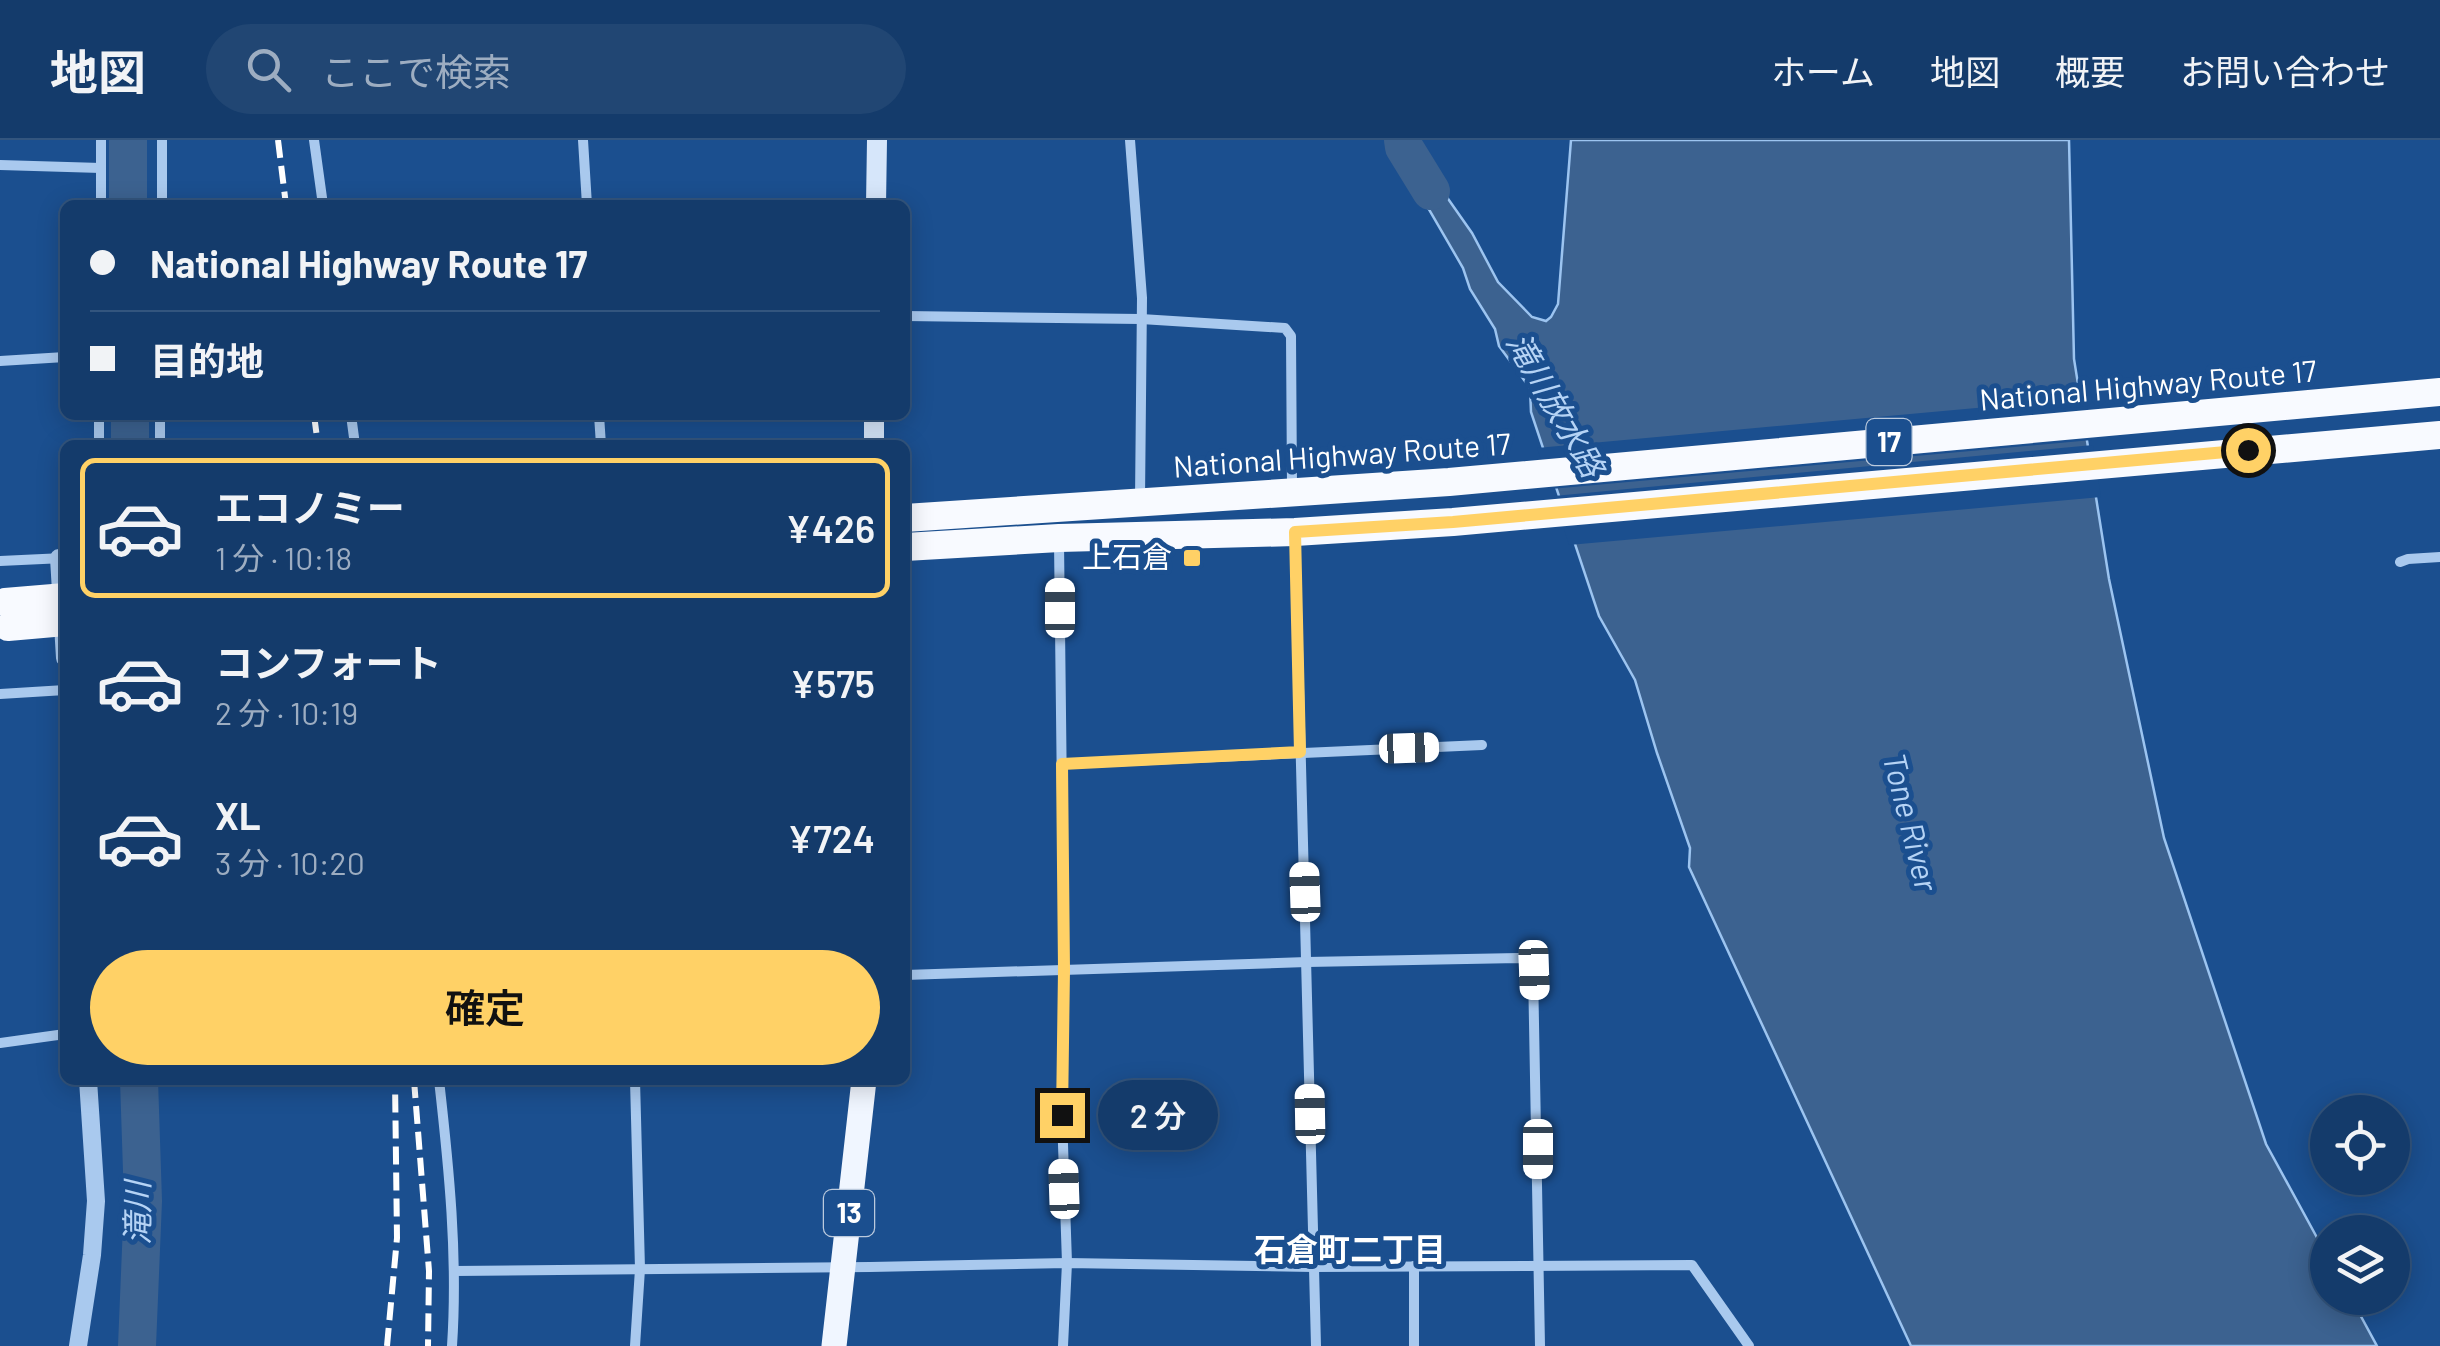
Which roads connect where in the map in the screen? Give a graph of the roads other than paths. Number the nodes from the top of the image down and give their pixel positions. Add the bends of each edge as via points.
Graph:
1 (101, 140) edge
2 (162, 140) edge
3 (314, 140) edge
4 (583, 140) edge
5 (876, 140) edge
6 (1130, 140) edge
7 (0, 165) edge
8 (101, 168) junction
9 (101, 200) edge
10 (162, 200) edge
11 (322, 200) edge
12 (587, 200) edge
13 (876, 200) edge
14 (910, 316) edge
15 (1142, 319) junction
16 (60, 358) edge
17 (0, 361) edge
18 (2440, 392) edge
19 (2440, 434) edge
20 (1292, 494) junction
21 (1140, 503) junction
22 (910, 518) edge
23 (1295, 532) junction
24 (1060, 538) junction
25 (910, 547) edge
26 (2440, 557) edge
27 (60, 558) edge
28 (0, 561) edge
29 (2400, 562) dead end
30 (60, 598) edge
31 (3, 615) edge
32 (60, 621) edge
33 (60, 690) edge
34 (0, 694) edge
35 (1482, 745) dead end
36 (1300, 752) junction
37 (1062, 764) junction
38 (1307, 962) junction
39 (1064, 970) junction
40 (910, 975) edge
41 (60, 1035) edge
42 (0, 1043) edge
43 (88, 1085) edge
44 (440, 1085) edge
45 (635, 1085) edge
46 (863, 1085) edge
47 (1067, 1262) junction
48 (1414, 1266) junction
49 (1539, 1266) junction
50 (1313, 1267) junction
51 (842, 1268) junction
52 (640, 1269) junction
53 (454, 1271) junction
54 (78, 1346) edge
55 (452, 1346) edge
56 (634, 1346) edge
57 (834, 1346) edge
58 (1064, 1346) edge
59 (1316, 1346) edge
60 (1414, 1346) edge
61 (1540, 1346) edge
62 (1749, 1346) edge

1 - 8 street
2 - 10 street
3 - 11 street
4 - 12 street
5 - 13 main road
6 - 15 street
7 - 8 street
8 - 9 street
14 - 15 street
15 - 20 street via 1288,331
15 - 21 street
16 - 17 street
18 - 20 highway, National Highway Route 17 / 17
19 - 23 highway, 17
20 - 21 highway, National Highway Route 17 / 17
21 - 22 highway, National Highway Route 17 / 17
23 - 24 highway, 17
23 - 36 street
24 - 25 highway, 17
24 - 37 street
26 - 29 street
27 - 28 street
30 - 31 highway, bridge
31 - 32 highway, bridge
33 - 34 street
35 - 36 street
36 - 37 street
36 - 38 street
37 - 39 street
38 - 39 street
38 - 49 street via 1530,961
38 - 50 street
39 - 40 street
39 - 47 street
41 - 42 street
43 - 54 street via 96,1201
44 - 53 street
45 - 52 street
46 - 51 main road, 13
47 - 50 street
47 - 51 street
47 - 58 street
48 - 49 street
48 - 50 street
48 - 60 street
49 - 61 street
49 - 62 street via 1692,1264
50 - 59 street
51 - 52 street
51 - 57 main road, 13
52 - 53 street
52 - 56 street
53 - 55 street

